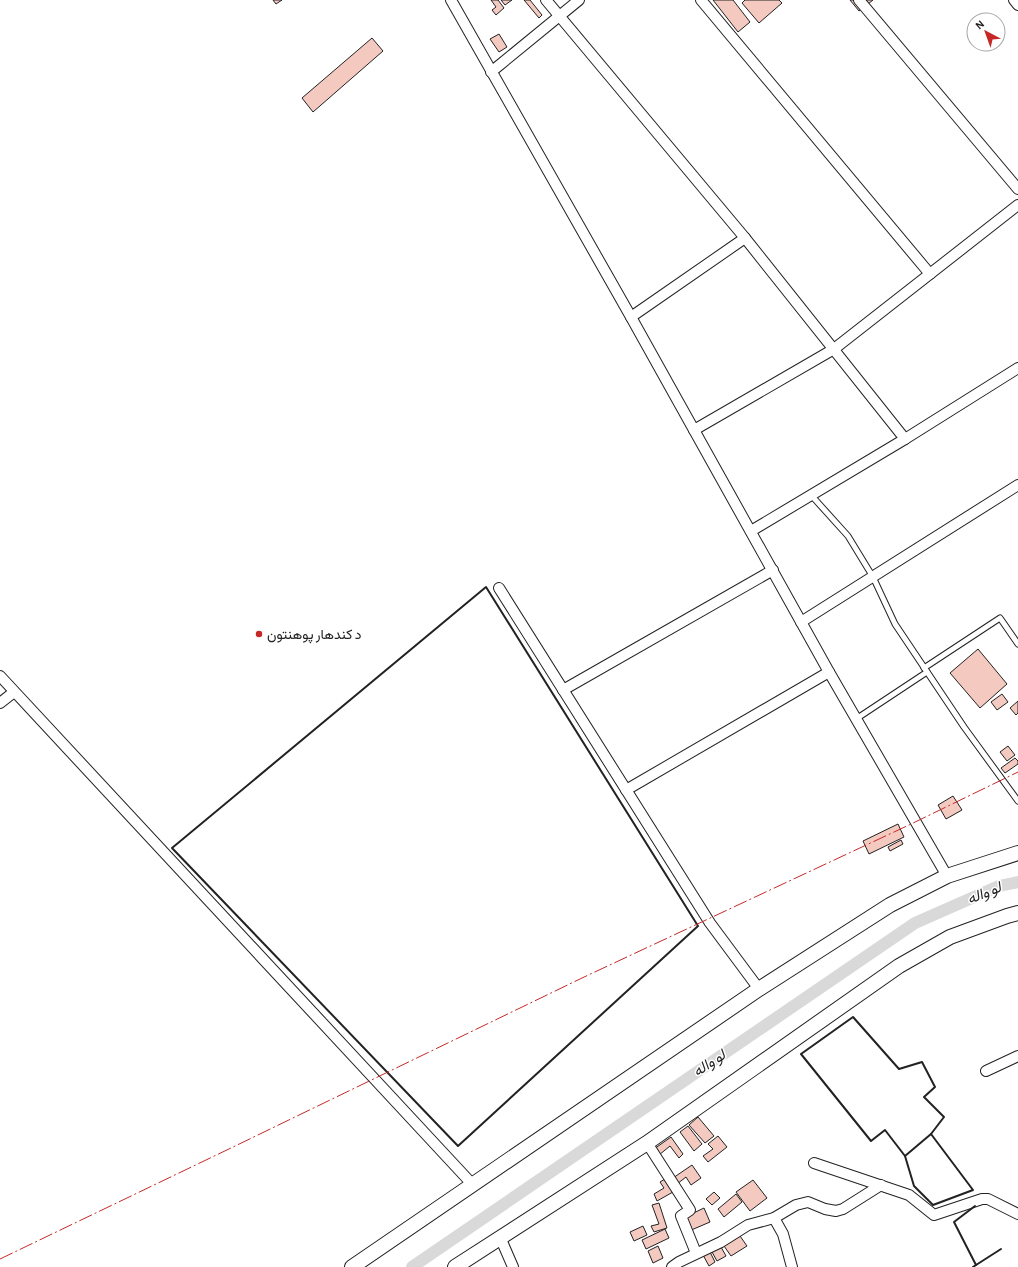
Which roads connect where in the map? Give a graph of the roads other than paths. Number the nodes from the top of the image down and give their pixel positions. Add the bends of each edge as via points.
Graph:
1 (451, 0) edge
2 (546, 0) edge
3 (579, 0) edge
4 (701, 0) edge
5 (858, 0) edge
6 (1014, 0) edge
7 (1018, 5) edge
8 (560, 16) junction
9 (491, 72) junction
10 (1018, 189) edge
11 (1018, 205) edge
12 (745, 238) junction
13 (930, 274) junction
14 (631, 317) junction
15 (834, 349) junction
16 (1018, 368) edge
17 (694, 430) junction
18 (905, 439) junction
19 (1018, 485) edge
20 (811, 495) junction
21 (751, 531) junction
22 (773, 570) junction
23 (873, 577) junction
24 (499, 588) dead end
25 (801, 622) junction
26 (1018, 644) edge
27 (926, 670) junction
28 (829, 672) junction
29 (0, 676) edge
30 (563, 690) junction
31 (14, 692) junction
32 (0, 704) edge
33 (856, 719) junction
34 (626, 790) junction
35 (1018, 801) edge
36 (1018, 853) edge
37 (947, 876) junction
38 (1018, 913) edge
39 (758, 989) junction
40 (1018, 1056) edge
41 (986, 1071) dead end
42 (647, 1143) junction
43 (814, 1163) dead end
44 (473, 1185) junction
45 (881, 1185) junction
46 (1018, 1214) edge
47 (774, 1218) junction
48 (500, 1237) junction
49 (696, 1253) junction
50 (459, 1266) edge
51 (352, 1267) edge
52 (513, 1267) edge
53 (672, 1267) edge
54 (792, 1267) edge

1 - 9 street
2 - 8 street
3 - 8 street
4 - 13 street
5 - 10 street
6 - 7 street
8 - 9 street
8 - 12 street
9 - 14 street
11 - 13 street
12 - 14 street
12 - 15 street
13 - 15 street
14 - 17 street
15 - 17 street
15 - 18 street
16 - 18 street
17 - 21 street
18 - 20 street
19 - 23 street
20 - 21 street
20 - 23 lane via 848,536
21 - 22 street
22 - 25 street
22 - 30 street
23 - 25 street
23 - 27 lane via 895,624
24 - 30 street
25 - 28 street
26 - 27 lane via 1000,618
27 - 33 lane
27 - 35 lane
28 - 33 street
28 - 34 street
29 - 31 street
30 - 34 street
31 - 32 street
31 - 44 street
33 - 37 street
34 - 39 street via 710,923
36 - 37 street
37 - 39 street via 890,905
38 - 42 street via 950,937 899,966
39 - 44 street
40 - 41 street
42 - 48 street
42 - 49 street via 690,1210 681,1216
43 - 45 street
44 - 51 street
45 - 46 street via 909,1195 934,1216 982,1199 988,1199
45 - 47 street via 843,1209 825,1209 808,1202 796,1205
47 - 49 street via 748,1225 721,1242
47 - 54 street via 783,1234
48 - 50 street
48 - 52 street
49 - 53 street

